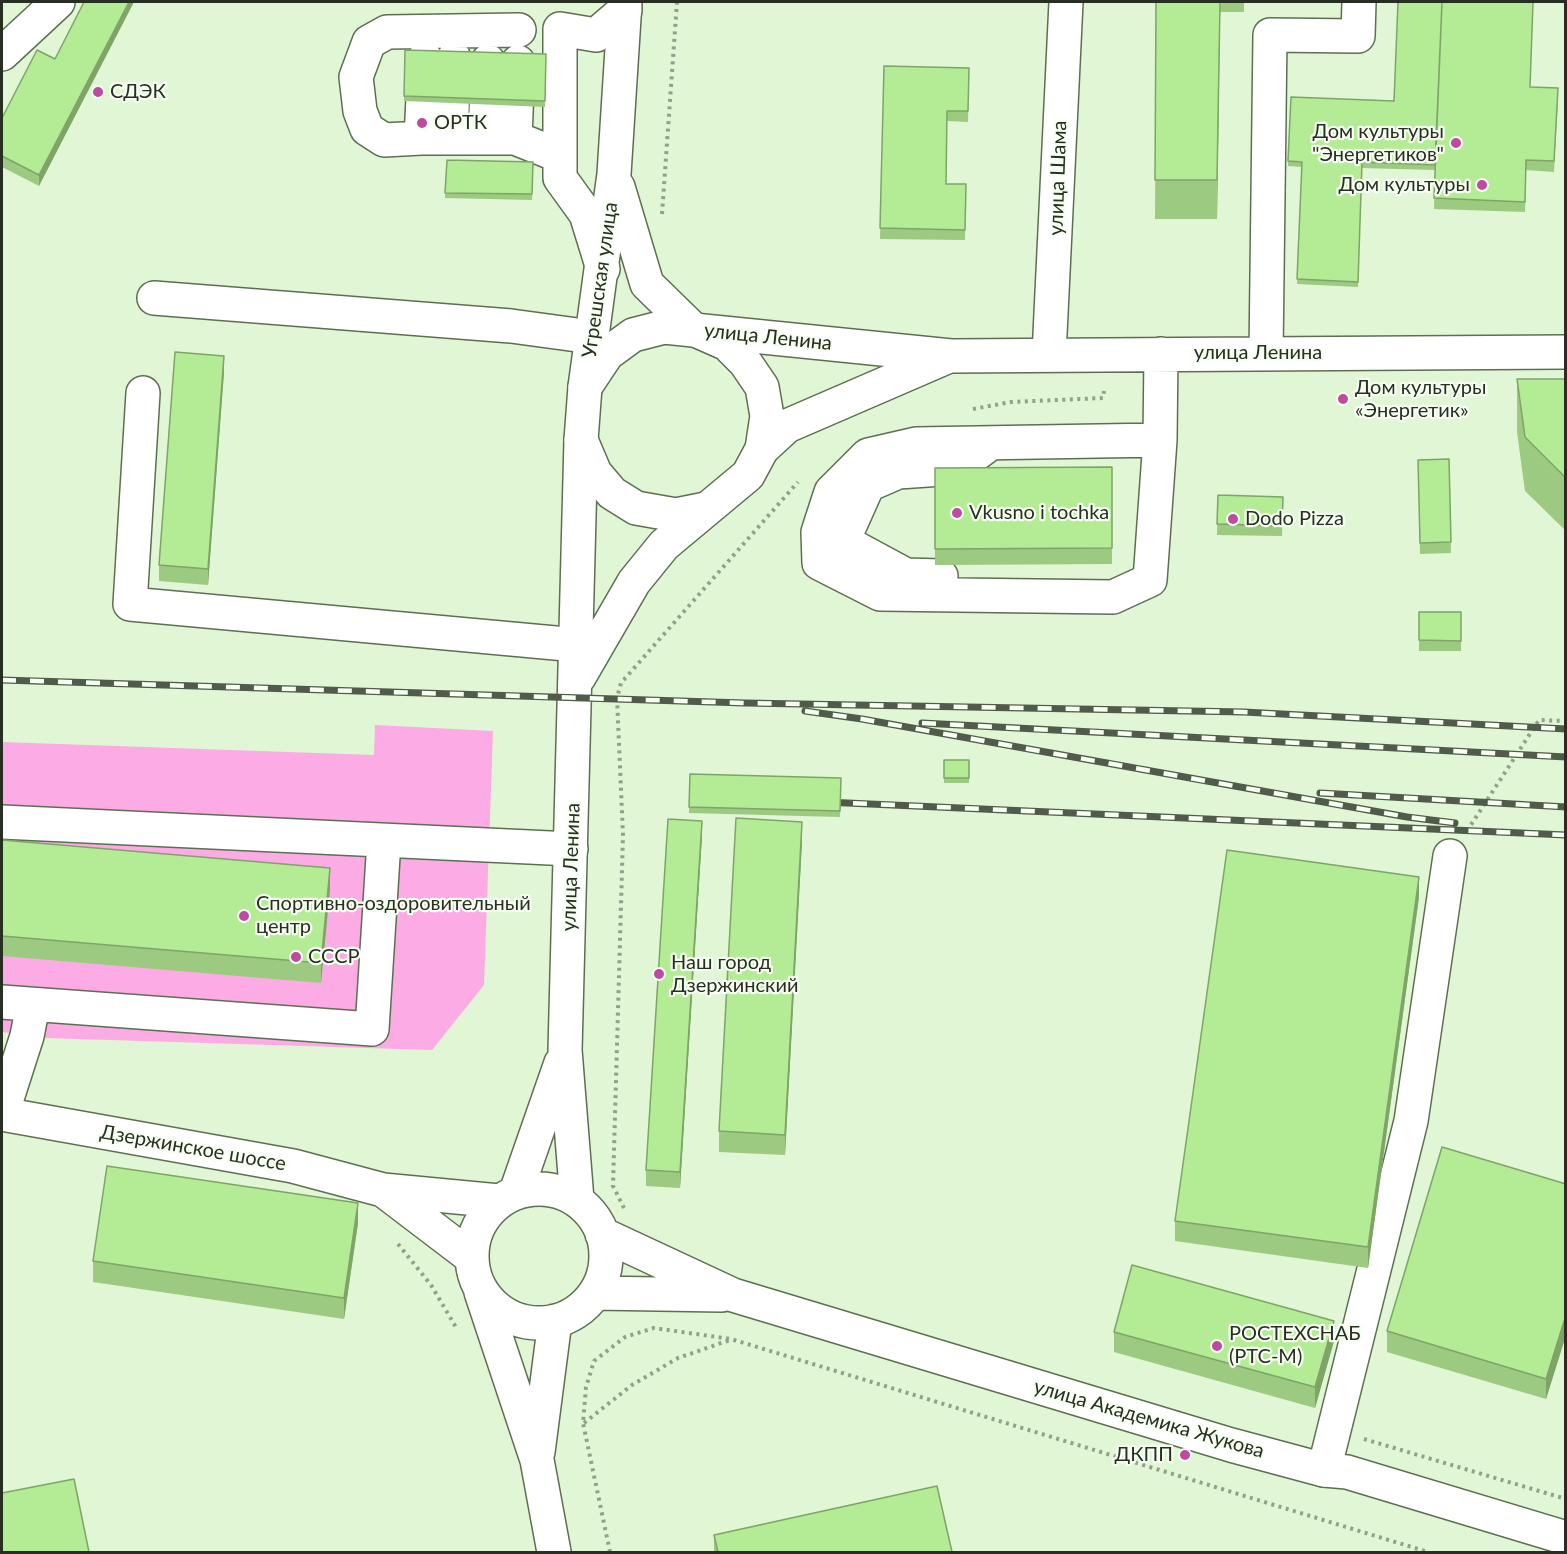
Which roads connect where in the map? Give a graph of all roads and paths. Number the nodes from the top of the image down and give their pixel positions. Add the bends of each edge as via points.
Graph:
1 (58, 2) edge
2 (677, 2) edge
3 (1066, 2) edge
4 (1359, 2) edge
5 (625, 6) edge
6 (561, 15) edge
7 (504, 31) junction
8 (441, 32) junction
9 (2, 54) edge
10 (436, 137) junction
11 (500, 138) junction
12 (560, 156) junction
13 (614, 174) junction
14 (661, 225) dead end
15 (603, 269) junction
16 (154, 298) dead end
17 (693, 329) junction
18 (592, 338) junction
19 (1566, 352) edge
20 (1161, 354) junction
21 (1266, 354) junction
22 (1049, 355) junction
23 (951, 356) junction
24 (585, 387) junction
25 (1104, 391) dead end
26 (143, 393) dead end
27 (967, 410) dead end
28 (581, 440) junction
29 (1160, 440) junction
30 (762, 449) junction
31 (806, 474) dead end
32 (706, 509) junction
33 (577, 645) junction
34 (576, 683) junction
35 (1566, 721) edge
36 (2, 822) edge
37 (384, 841) junction
38 (571, 849) junction
39 (1450, 856) joint
40 (17, 1004) edge
41 (565, 1050) junction
42 (2, 1114) edge
43 (383, 1190) junction
44 (508, 1196) junction
45 (577, 1200) junction
46 (615, 1223) junction
47 (389, 1237) dead end
48 (471, 1257) junction
49 (480, 1291) junction
50 (595, 1293) junction
51 (733, 1295) junction
52 (555, 1322) junction
53 (459, 1331) dead end
54 (731, 1339) junction
55 (583, 1423) junction
56 (1358, 1437) dead end
57 (537, 1460) junction
58 (1324, 1470) junction
59 (1566, 1499) edge
60 (1566, 1539) edge
61 (554, 1552) edge
62 (610, 1552) edge
63 (1428, 1552) edge

1 - 9 main road
2 - 14 path
3 - 22 main road, улица Шама
4 - 21 main road via 1358,36 1270,34
5 - 6 main road via 596,35
5 - 13 main road, Угрешская улица
6 - 7 main road
6 - 12 main road
7 - 8 main road
7 - 11 main road
8 - 10 main road
8 - 10 main road via 387,32 369,42 356,77 360,111 367,129 384,140
10 - 11 main road
11 - 12 main road
12 - 15 main road via 560,178 586,214
13 - 15 main road, Угрешская улица
13 - 17 main road, Угрешская улица via 647,284
15 - 18 main road, Угрешская улица
16 - 18 main road via 511,327
17 - 23 main road, улица Ленина
17 - 24 main road, улица Ленина via 664,327 633,335 606,354
17 - 30 main road, улица Ленина via 727,345 762,387 767,416
18 - 24 main road, Угрешская улица
19 - 21 main road, улица Ленина
20 - 21 main road, улица Ленина
20 - 22 main road, улица Ленина
20 - 29 main road
22 - 23 main road, улица Ленина
23 - 30 main road, улица Ленина via 787,426
24 - 28 main road, улица Ленина
25 - 27 path via 1103,398 1011,402
26 - 33 main road via 130,604
28 - 32 main road, улица Ленина via 595,473 612,493 636,507 676,515
28 - 33 main road, улица Ленина
29 - 29 main road via 1150,580 1113,597 880,594 819,563 818,532 831,492 868,455 916,444
30 - 32 main road, улица Ленина via 748,476
31 - 46 path via 621,683 617,698 623,835
32 - 34 main road, улица Ленина via 664,545 634,582
33 - 34 main road, улица Ленина
34 - 38 main road, улица Ленина
35 - 39 path via 1539,720
36 - 37 main road
37 - 38 main road
37 - 40 main road via 372,1029
38 - 41 main road, улица Ленина
39 - 58 main road via 1411,1121
40 - 42 main road via 27,1036
41 - 44 main road, улица Ленина
41 - 45 main road, улица Ленина
42 - 43 main road, Дзержинское шоссе via 293,1166
43 - 44 main road, Дзержинское шоссе
43 - 48 main road, Дзержинское шоссе
44 - 45 main road via 548,1190
44 - 48 main road via 478,1225
45 - 46 main road via 596,1221
46 - 50 main road
46 - 51 main road, улица Академика Жукова
47 - 53 path via 431,1285
48 - 49 main road
49 - 52 main road via 498,1310 521,1321
49 - 57 main road
50 - 51 main road, улица Академика Жукова
50 - 52 main road via 571,1315
51 - 58 main road, улица Академика Жукова
52 - 57 main road
54 - 55 path via 678,1358 632,1385
54 - 55 path via 654,1328 625,1338 594,1361 585,1387
54 - 63 path
55 - 62 path
56 - 59 path
57 - 61 main road
58 - 60 main road, улица Академика Жукова via 1347,1472

